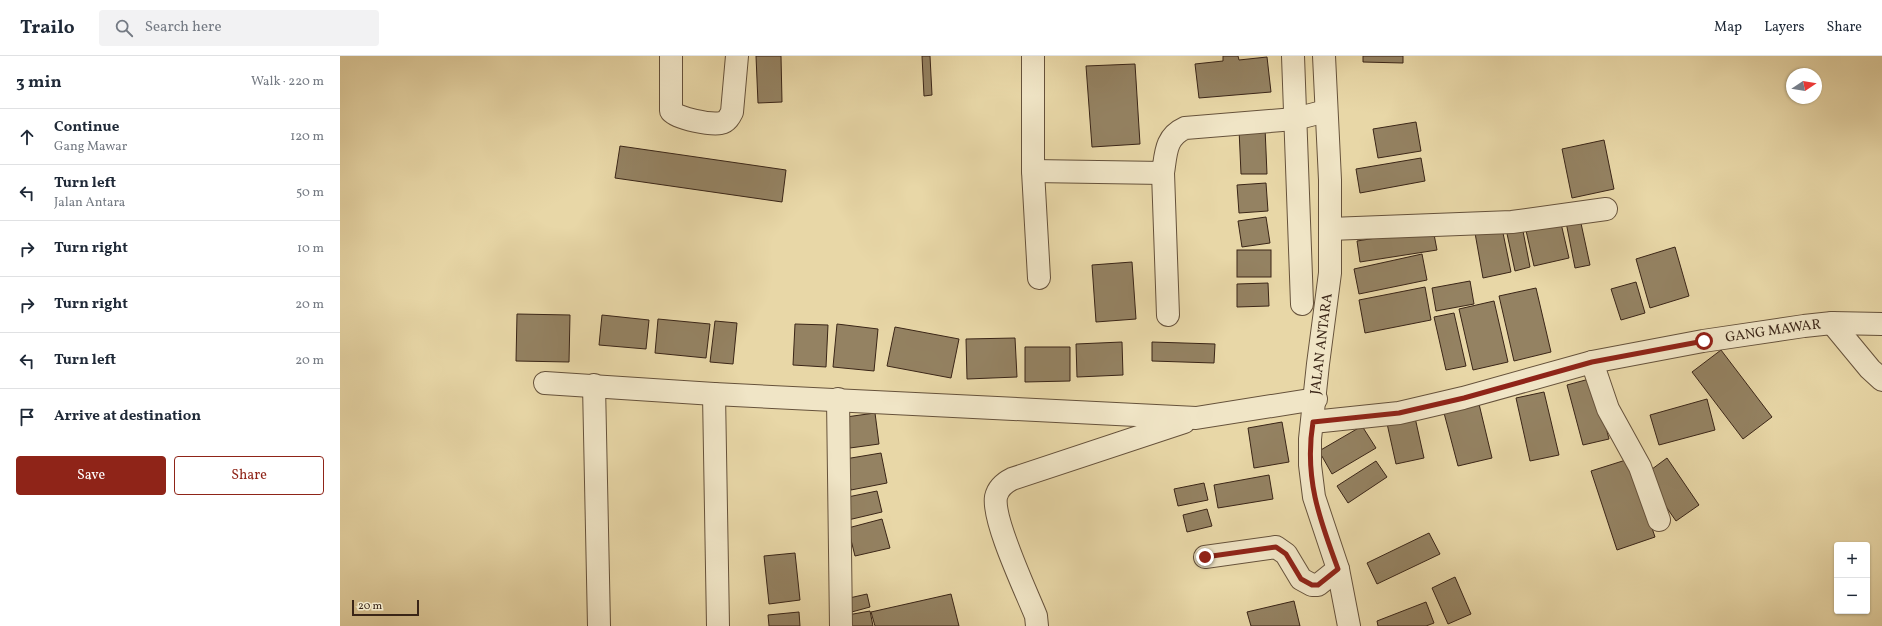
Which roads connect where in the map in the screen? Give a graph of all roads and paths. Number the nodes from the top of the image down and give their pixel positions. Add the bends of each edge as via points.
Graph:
1 (671, 56) edge
2 (737, 56) edge
3 (1032, 56) edge
4 (1293, 56) edge
5 (1324, 56) edge
6 (1326, 111) junction
7 (1294, 119) junction
8 (1033, 172) junction
9 (1163, 173) junction
10 (1606, 209) dead end
11 (1330, 230) junction
12 (1039, 278) dead end
13 (1302, 304) dead end
14 (1168, 315) dead end
15 (1832, 323) junction
16 (1882, 324) edge
17 (1592, 362) junction
18 (1882, 380) edge
19 (545, 383) dead end
20 (594, 385) junction
21 (714, 394) junction
22 (838, 399) junction
23 (1316, 399) junction
24 (1196, 418) junction
25 (1313, 422) junction
26 (1659, 520) dead end
27 (1205, 557) dead end
28 (1338, 569) junction
29 (599, 626) edge
30 (718, 626) edge
31 (842, 626) edge
32 (1037, 626) edge
33 (1349, 626) edge

1 - 2 street via 671,111 674,115 684,119 722,123 732,112
3 - 8 street
4 - 7 street
5 - 6 street, JALAN ANTARA
6 - 7 street
6 - 11 street, JALAN ANTARA
7 - 9 street via 1185,128 1170,138
7 - 13 street
8 - 9 street
8 - 12 street
9 - 14 street
10 - 11 street via 1504,222
11 - 23 street, JALAN ANTARA via 1330,273
15 - 16 street, GANG MAWAR
15 - 17 street, GANG MAWAR via 1704,341
15 - 18 street
17 - 25 street, GANG MAWAR via 1464,398 1399,413
17 - 26 street via 1608,408 1640,467
19 - 20 street
20 - 21 street
20 - 29 street
21 - 22 street
21 - 30 street
22 - 24 street
22 - 31 street
23 - 24 street
23 - 25 street, JALAN ANTARA
24 - 32 street via 1012,479 999,489 996,497 999,526 1036,616
25 - 28 street, JALAN ANTARA via 1310,465 1314,497
27 - 28 street via 1276,547 1286,554 1301,579 1312,585 1318,585
28 - 33 street, JALAN ANTARA

